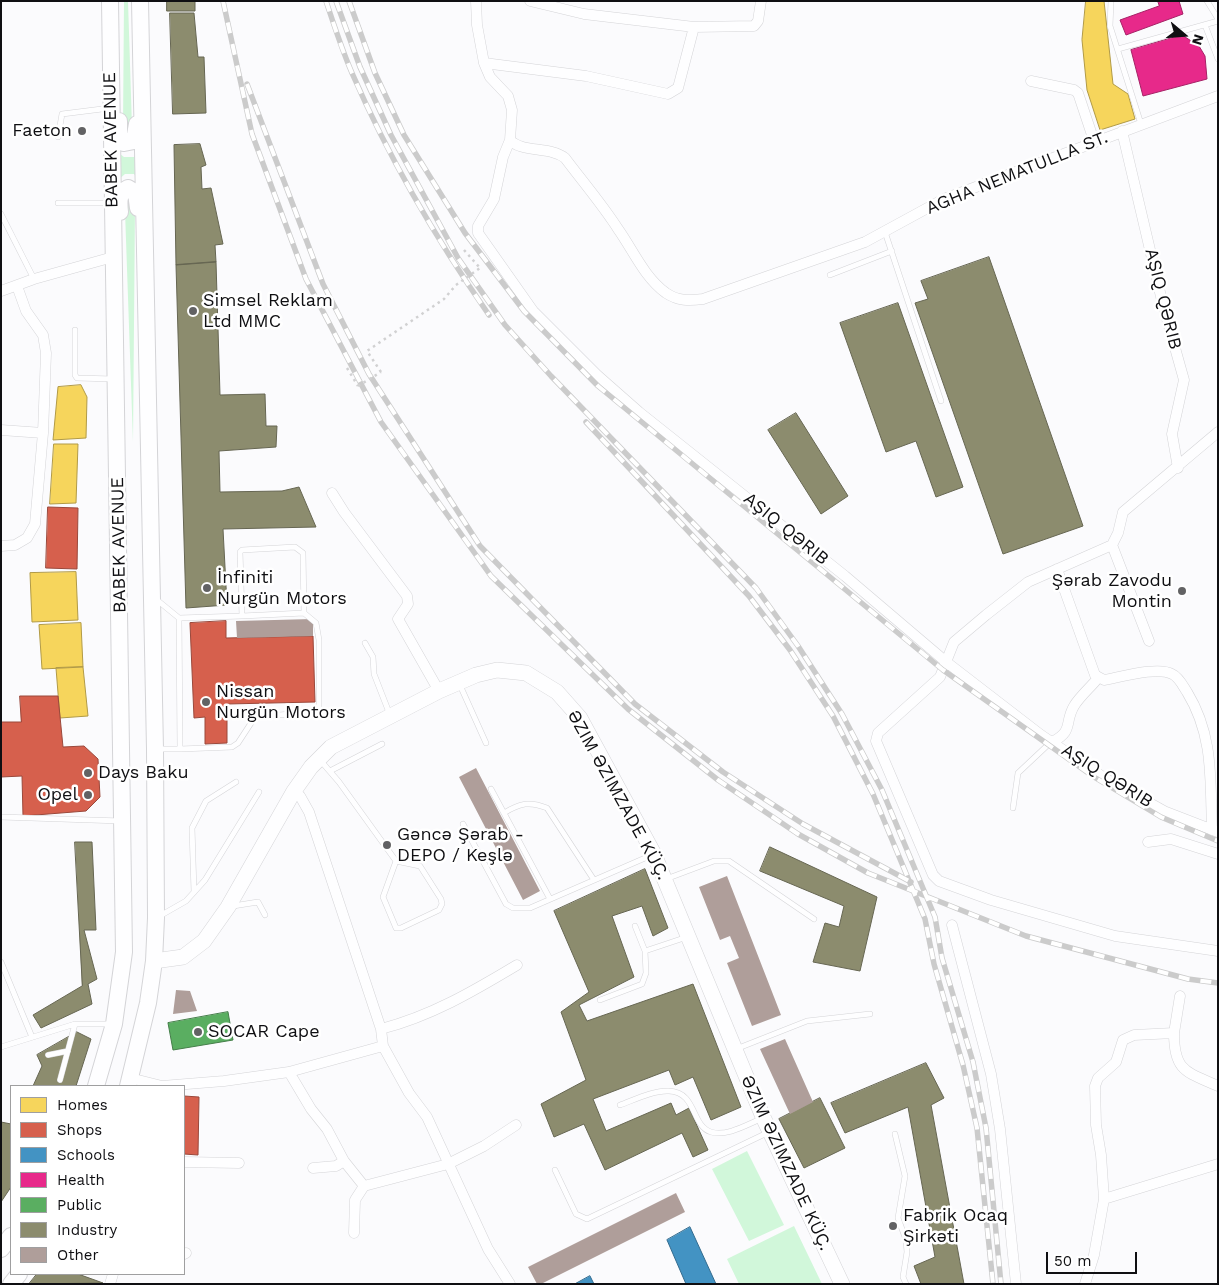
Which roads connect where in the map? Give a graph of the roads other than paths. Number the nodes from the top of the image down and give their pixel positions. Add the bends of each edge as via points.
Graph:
1 (110, 1) edge
2 (118, 1) edge
3 (140, 1) edge
4 (476, 1) edge
5 (530, 1) edge
6 (760, 1) edge
7 (1111, 1) edge
8 (1207, 1) edge
9 (1218, 20) edge
10 (1205, 25) junction
11 (694, 28) junction
12 (1118, 49) junction
13 (1218, 59) edge
14 (484, 63) junction
15 (1031, 81) dead end
16 (1218, 96) edge
17 (110, 108) junction
18 (1141, 124) junction
19 (1122, 130) junction
20 (58, 137) dead end
21 (510, 140) junction
22 (1094, 141) junction
23 (58, 203) dead end
24 (112, 203) junction
25 (1, 214) edge
26 (885, 232) junction
27 (892, 250) junction
28 (113, 258) junction
29 (830, 275) dead end
30 (34, 279) junction
31 (17, 286) junction
32 (1, 291) edge
33 (75, 330) dead end
34 (115, 333) junction
35 (116, 379) junction
36 (941, 401) dead end
37 (1, 430) edge
38 (1218, 432) edge
39 (43, 433) junction
40 (1178, 468) junction
41 (150, 480) junction
42 (332, 493) dead end
43 (1112, 545) junction
44 (1, 546) edge
45 (1056, 569) junction
46 (152, 596) junction
47 (304, 614) junction
48 (242, 616) junction
49 (179, 618) junction
50 (1148, 641) dead end
51 (365, 644) dead end
52 (945, 661) junction
53 (1098, 678) junction
54 (459, 683) junction
55 (440, 691) junction
56 (390, 716) junction
57 (1052, 742) junction
58 (486, 743) dead end
59 (382, 744) dead end
60 (180, 748) junction
61 (155, 750) junction
62 (319, 758) junction
63 (330, 771) junction
64 (236, 782) dead end
65 (491, 789) dead end
66 (294, 791) junction
67 (259, 792) dead end
68 (1013, 808) dead end
69 (504, 813) junction
70 (2, 815) edge
71 (124, 821) junction
72 (463, 824) dead end
73 (1215, 831) edge
74 (1148, 842) dead end
75 (654, 854) junction
76 (1218, 854) edge
77 (396, 861) junction
78 (666, 879) junction
79 (594, 880) junction
80 (194, 892) junction
81 (550, 899) junction
82 (228, 907) junction
83 (265, 915) dead end
84 (156, 918) junction
85 (814, 919) dead end
86 (952, 925) dead end
87 (635, 926) dead end
88 (687, 937) junction
89 (645, 951) junction
90 (1218, 951) edge
91 (154, 961) junction
92 (1, 962) edge
93 (517, 965) dead end
94 (1180, 996) dead end
95 (600, 1000) dead end
96 (870, 1014) dead end
97 (75, 1024) junction
98 (114, 1024) junction
99 (380, 1029) junction
100 (1174, 1033) junction
101 (32, 1037) junction
102 (383, 1046) junction
103 (1, 1047) edge
104 (735, 1049) junction
105 (68, 1051) junction
106 (48, 1055) dead end
107 (289, 1072) junction
108 (60, 1080) dead end
109 (129, 1082) edge
110 (96, 1085) edge
111 (154, 1085) edge
112 (174, 1085) edge
113 (1218, 1086) edge
114 (620, 1105) dead end
115 (763, 1117) junction
116 (516, 1126) dead end
117 (770, 1132) junction
118 (895, 1134) dead end
119 (344, 1161) junction
120 (185, 1162) edge
121 (239, 1163) dead end
122 (448, 1164) junction
123 (1218, 1164) edge
124 (313, 1168) dead end
125 (555, 1170) dead end
126 (364, 1186) junction
127 (1104, 1199) junction
128 (354, 1232) dead end
129 (10, 1237) edge
130 (1, 1248) edge
131 (510, 1284) edge
132 (842, 1284) edge
133 (906, 1284) edge
134 (1016, 1284) edge
135 (1085, 1284) edge

1 - 17 main road, BABEK AVENUE
2 - 3 main road via 119,135 124,143 130,144 138,127 135,60
3 - 41 main road, BABEK AVENUE
4 - 14 street
5 - 11 street via 584,14
6 - 11 street via 758,21 754,26
7 - 12 lane via 1110,26
8 - 9 lane
9 - 10 lane
10 - 12 lane
10 - 13 lane
11 - 14 street via 678,88 668,94 586,76
12 - 18 lane
14 - 21 street via 490,77 512,103
15 - 22 street via 1078,93
16 - 18 street, AGHA NEMATULLA ST.
17 - 20 lane via 62,114
17 - 24 main road, BABEK AVENUE
18 - 19 street, AGHA NEMATULLA ST.
19 - 22 street, AGHA NEMATULLA ST.
19 - 40 street via 1184,380 1172,434
21 - 26 street, AGHA NEMATULLA ST. via 518,146 556,152 565,158 619,229 634,257 659,286 680,300 703,299
21 - 52 street via 494,199 478,226 478,233 533,311 639,412
22 - 26 street, AGHA NEMATULLA ST. via 935,203
23 - 24 lane
24 - 28 main road, BABEK AVENUE
25 - 30 lane
26 - 27 lane
27 - 29 lane
27 - 36 lane
28 - 30 street
28 - 34 main road, BABEK AVENUE
30 - 31 street
31 - 32 street
31 - 39 street via 26,311 43,335 46,353
33 - 35 lane via 77,378
34 - 35 main road, BABEK AVENUE
34 - 41 main road via 121,271 119,202 123,190 128,188 138,198 141,392
35 - 71 main road, BABEK AVENUE
37 - 39 street
38 - 40 street
39 - 44 street via 35,524 27,538 15,545
40 - 43 street via 1123,512
41 - 46 main road, BABEK AVENUE
42 - 55 street via 407,596 408,604 398,619
43 - 45 street
43 - 50 street
45 - 52 street via 1028,582 986,615 954,642
45 - 53 street
46 - 49 lane
46 - 61 main road, BABEK AVENUE
47 - 48 lane
47 - 48 lane via 303,553 295,547 247,548 240,552
47 - 60 lane via 315,620 317,627 319,709 315,712 255,716 232,747
48 - 49 lane
49 - 60 lane
51 - 56 lane via 372,654 374,674
52 - 57 street
52 - 90 street via 940,677 878,733 876,741 933,875 939,881 991,900 1115,936
53 - 57 street via 1074,706 1064,734
53 - 73 street via 1104,680 1158,671 1173,674 1181,682 1205,729
54 - 55 street, ƏZIM ƏZIMZADE KÜÇ.
54 - 58 lane
54 - 75 street, ƏZIM ƏZIMZADE KÜÇ. via 497,670 512,671 526,673 557,692 580,718
55 - 56 street, ƏZIM ƏZIMZADE KÜÇ.
56 - 62 street, ƏZIM ƏZIMZADE KÜÇ. via 344,739
57 - 68 lane via 1018,773
57 - 73 street via 1103,777 1166,812
59 - 63 lane
60 - 61 lane
61 - 84 main road, BABEK AVENUE
62 - 63 lane
62 - 66 street, ƏZIM ƏZIMZADE KÜÇ.
63 - 77 lane
64 - 80 lane via 206,802 192,828
65 - 69 lane
66 - 82 street, ƏZIM ƏZIMZADE KÜÇ.
66 - 99 street via 309,812
67 - 80 lane via 214,866
69 - 79 lane via 525,803 547,808
69 - 81 lane
70 - 71 lane
71 - 98 main road, BABEK AVENUE via 124,952
72 - 81 lane via 506,904 525,909
74 - 76 street via 1171,839
75 - 78 street, ƏZIM ƏZIMZADE KÜÇ.
75 - 79 lane
77 - 77 lane via 383,897 396,928 401,928 439,910 442,904 420,866
78 - 85 lane via 714,861 729,862
78 - 88 street, ƏZIM ƏZIMZADE KÜÇ.
79 - 81 lane
80 - 84 lane via 186,901
82 - 83 lane via 258,902
82 - 91 street, ƏZIM ƏZIMZADE KÜÇ. via 193,951 183,957
84 - 91 main road, BABEK AVENUE
86 - 134 street via 991,1074
87 - 89 lane
88 - 89 lane
88 - 104 street, ƏZIM ƏZIMZADE KÜÇ.
89 - 95 lane via 646,973 642,984
91 - 109 main road, BABEK AVENUE via 148,1003
92 - 101 lane
93 - 99 street via 438,1010 412,1022
94 - 100 street
96 - 104 lane via 807,1021
97 - 98 lane
97 - 101 lane
97 - 105 lane
98 - 110 main road, BABEK AVENUE
99 - 102 street
100 - 113 street via 1174,1052 1188,1074
100 - 127 street via 1134,1035 1124,1040 1114,1065 1098,1078 1095,1086 1096,1125
101 - 103 lane
102 - 107 street
102 - 122 street via 409,1093 427,1117
104 - 115 street, ƏZIM ƏZIMZADE KÜÇ.
105 - 106 lane
105 - 108 lane
107 - 112 street
107 - 119 street
109 - 111 street
114 - 115 lane via 667,1090 678,1092 686,1098 709,1132 736,1129
115 - 117 street, ƏZIM ƏZIMZADE KÜÇ.
116 - 122 street
117 - 125 lane via 587,1219 576,1214
117 - 132 street, ƏZIM ƏZIMZADE KÜÇ.
118 - 133 lane via 905,1176 898,1218 906,1240 903,1277
119 - 124 street via 336,1166
119 - 126 street
120 - 121 street
122 - 126 street
122 - 131 street via 494,1261
123 - 127 street
126 - 128 street via 355,1200
127 - 135 street
129 - 130 main road

